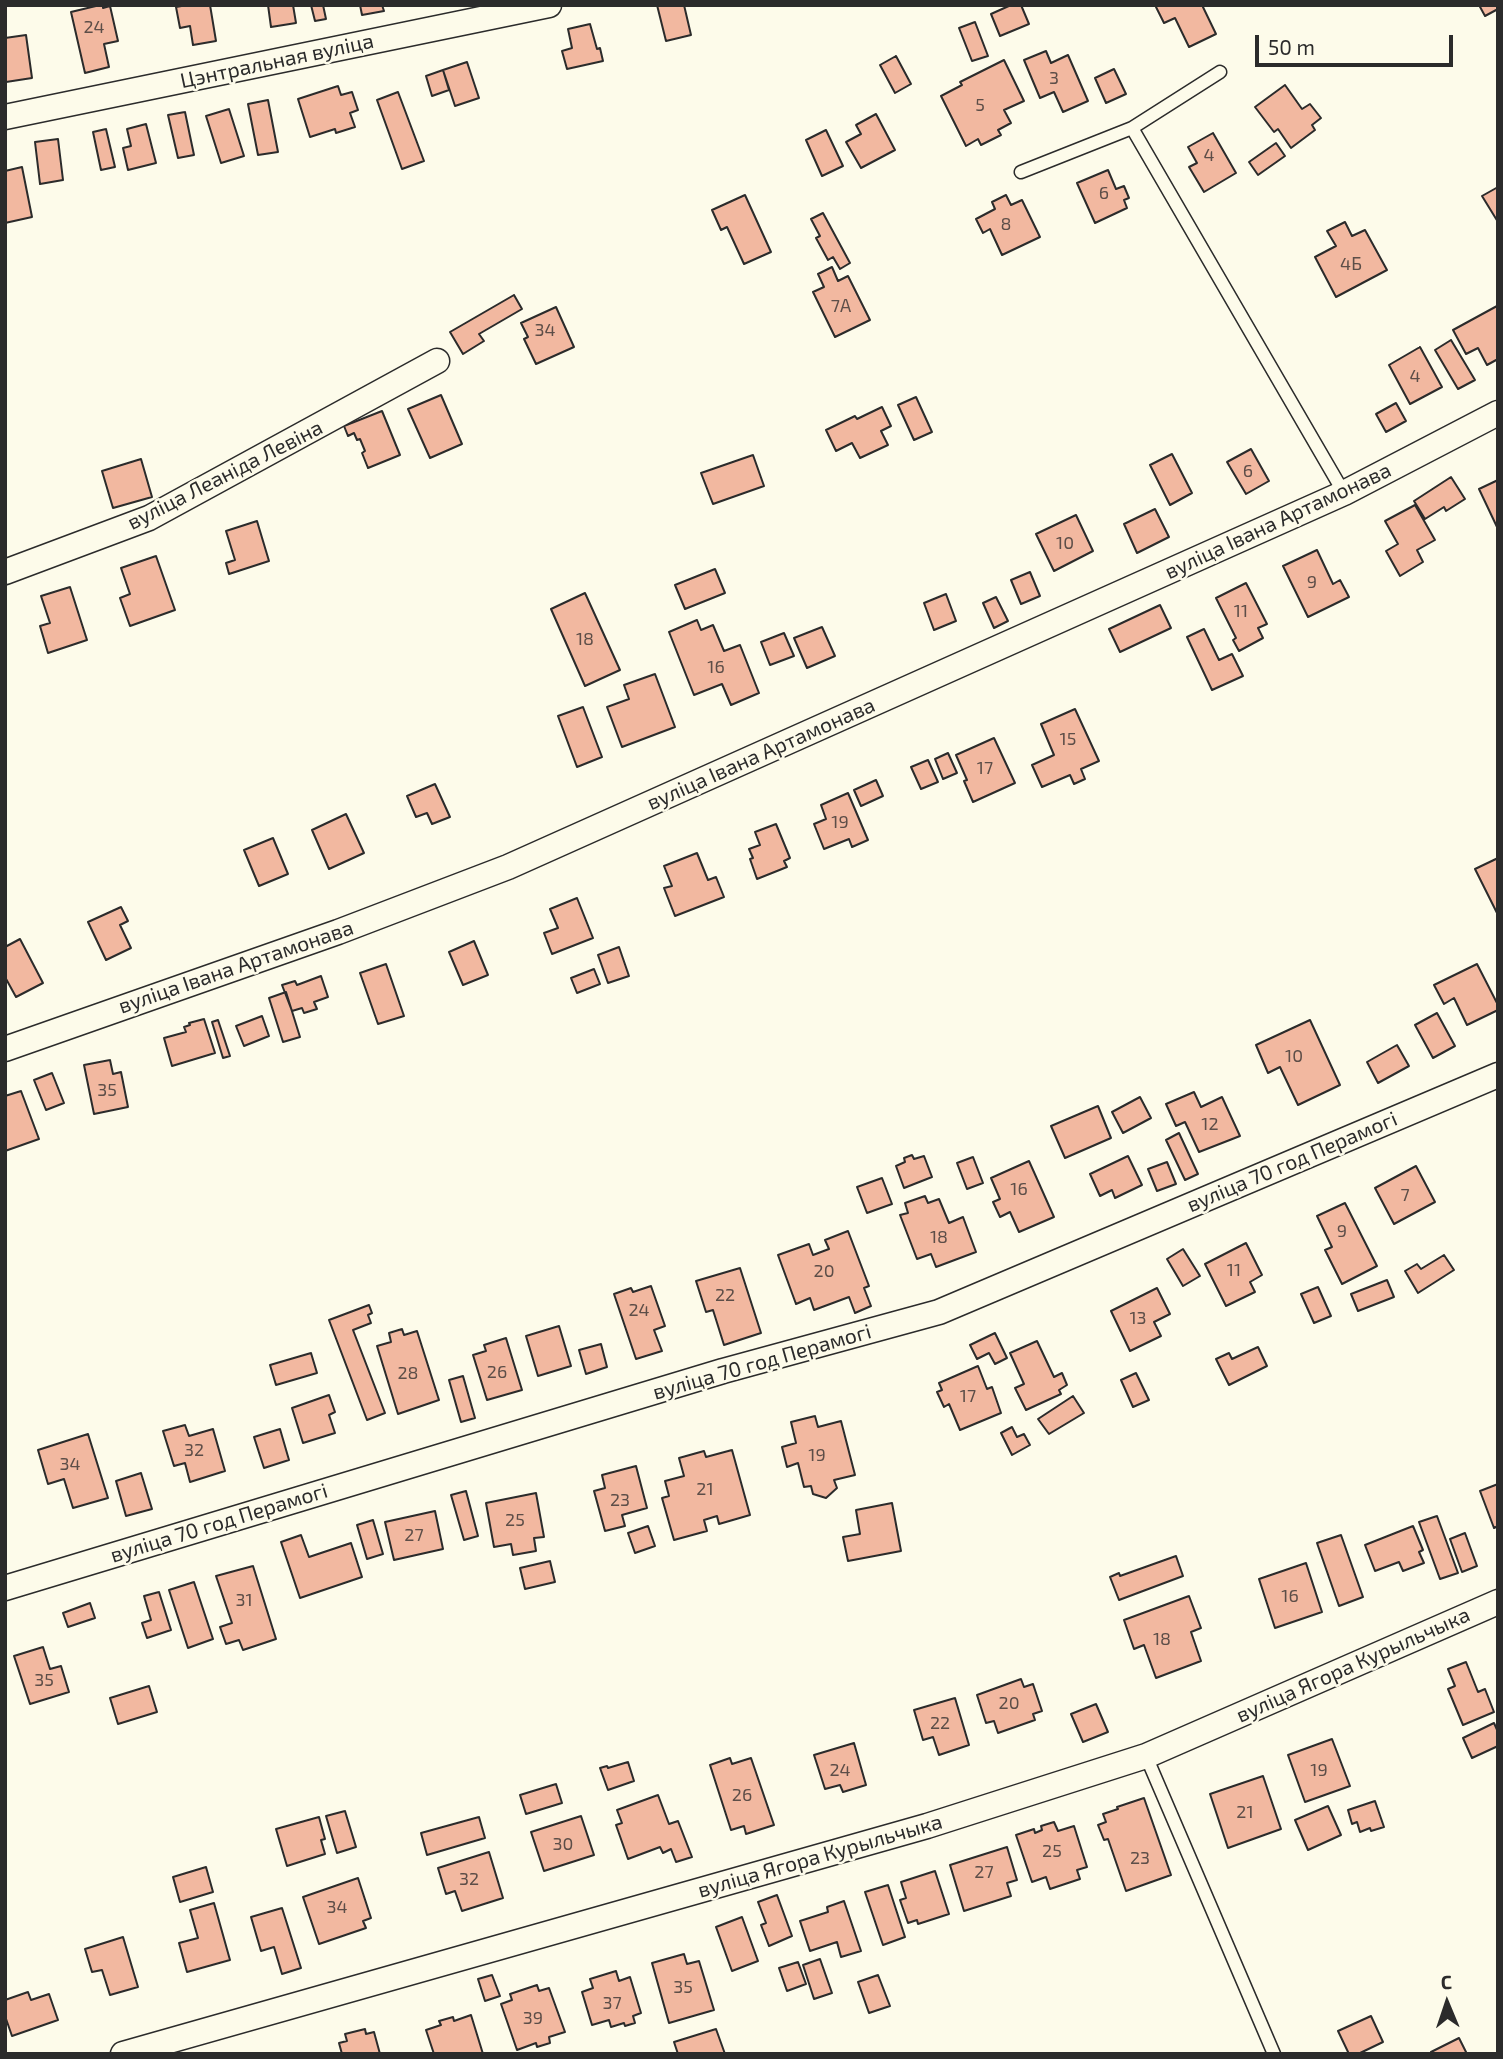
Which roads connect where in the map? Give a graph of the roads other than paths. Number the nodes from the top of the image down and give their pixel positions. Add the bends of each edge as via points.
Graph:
1 (549, 5) edge
2 (1220, 72) dead end
3 (5, 117) edge
4 (1132, 128) junction
5 (1021, 172) dead end
6 (437, 361) dead end
7 (1498, 413) edge
8 (1344, 493) junction
9 (5, 572) edge
10 (5, 1049) edge
11 (1498, 1075) edge
12 (5, 1588) edge
13 (1498, 1602) edge
14 (1146, 1756) junction
15 (123, 2054) edge
16 (1274, 2054) edge

1 - 3 street, Цэнтральная вуліца
2 - 4 lane
4 - 5 lane
4 - 8 lane
6 - 9 street, вуліца Леаніда Левіна via 149,518
7 - 8 street, вуліца Івана Артамонава
8 - 10 street, вуліца Івана Артамонава via 508,867
11 - 12 street, вуліца 70 год Перамогі via 939,1312 710,1375
13 - 14 street, вуліца Ягора Курыльчыка
14 - 15 street, вуліца Ягора Курыльчыка via 915,1830
14 - 16 lane

